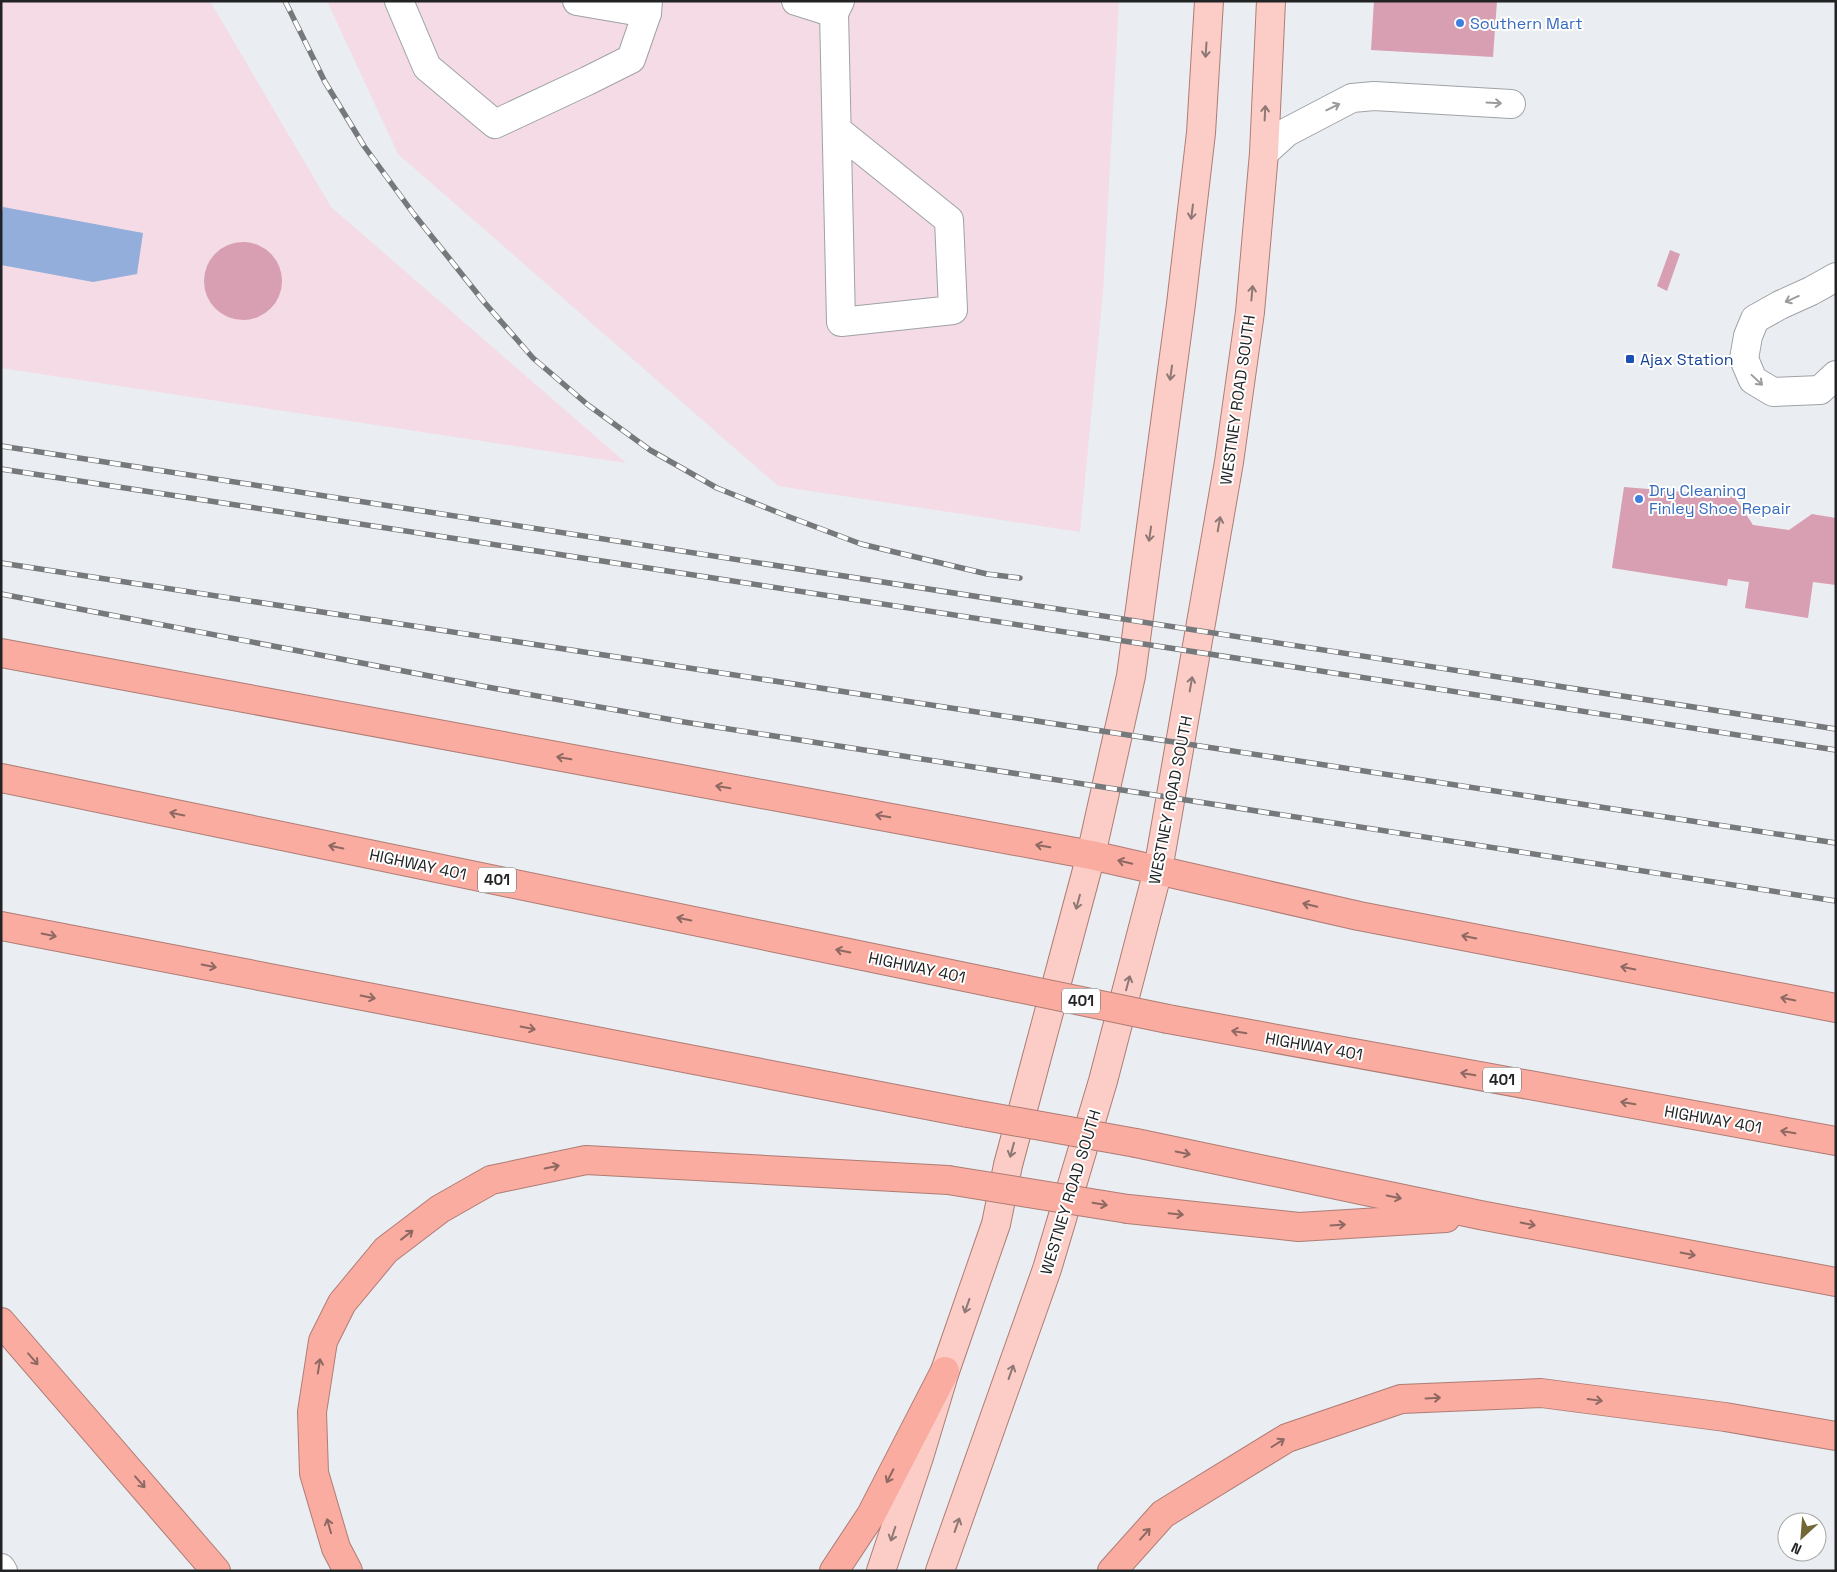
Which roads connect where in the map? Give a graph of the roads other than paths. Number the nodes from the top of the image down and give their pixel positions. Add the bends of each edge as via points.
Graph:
1 (398, 1) edge
2 (577, 1) edge
3 (796, 1) edge
4 (1209, 1) edge
5 (1271, 1) edge
6 (648, 7) edge
7 (837, 7) edge
8 (1511, 104) dead end
9 (837, 130) junction
10 (1264, 153) junction
11 (1836, 277) edge
12 (1836, 375) edge
13 (1, 653) edge
14 (1, 778) edge
15 (1091, 855) junction
16 (1158, 870) junction
17 (1, 926) edge
18 (1836, 1008) edge
19 (1836, 1141) edge
20 (1480, 1215) junction
21 (1836, 1282) edge
22 (1, 1322) edge
23 (944, 1371) junction
24 (1836, 1436) edge
25 (216, 1571) edge
26 (348, 1571) edge
27 (834, 1571) edge
28 (881, 1571) edge
29 (940, 1571) edge
30 (1112, 1571) edge

1 - 6 lane via 427,67 495,124 631,58
2 - 6 lane
3 - 7 lane
4 -> 15 main road via 1201,133 1180,314 1133,656
10 -> 5 main road, WESTNEY ROAD SOUTH
7 - 9 lane
10 -> 8 lane via 1287,132 1352,98 1374,96
9 - 9 lane via 841,322 953,310 949,220
16 -> 10 main road, WESTNEY ROAD SOUTH via 1229,462 1250,312
11 -> 12 lane via 1755,319 1744,359 1753,380 1772,392 1820,390
15 -> 13 highway
19 -> 14 highway, HIGHWAY 401 / 401, bridge via 1168,1020
16 -> 15 highway
15 -> 23 main road via 1008,1165 996,1224
18 -> 16 highway via 1359,916
29 -> 16 main road, WESTNEY ROAD SOUTH via 1059,1231 1103,1081
17 -> 20 highway, bridge via 1136,1143
20 -> 21 highway
26 -> 20 highway, bridge via 336,1548 314,1473 312,1412 323,1341 342,1303 386,1250 440,1209 491,1180 586,1160 948,1180 1128,1209 1299,1227
22 -> 25 highway
23 -> 27 highway via 870,1514
23 -> 28 main road
30 -> 24 highway via 1163,1514 1287,1438 1401,1399 1540,1393 1725,1417

